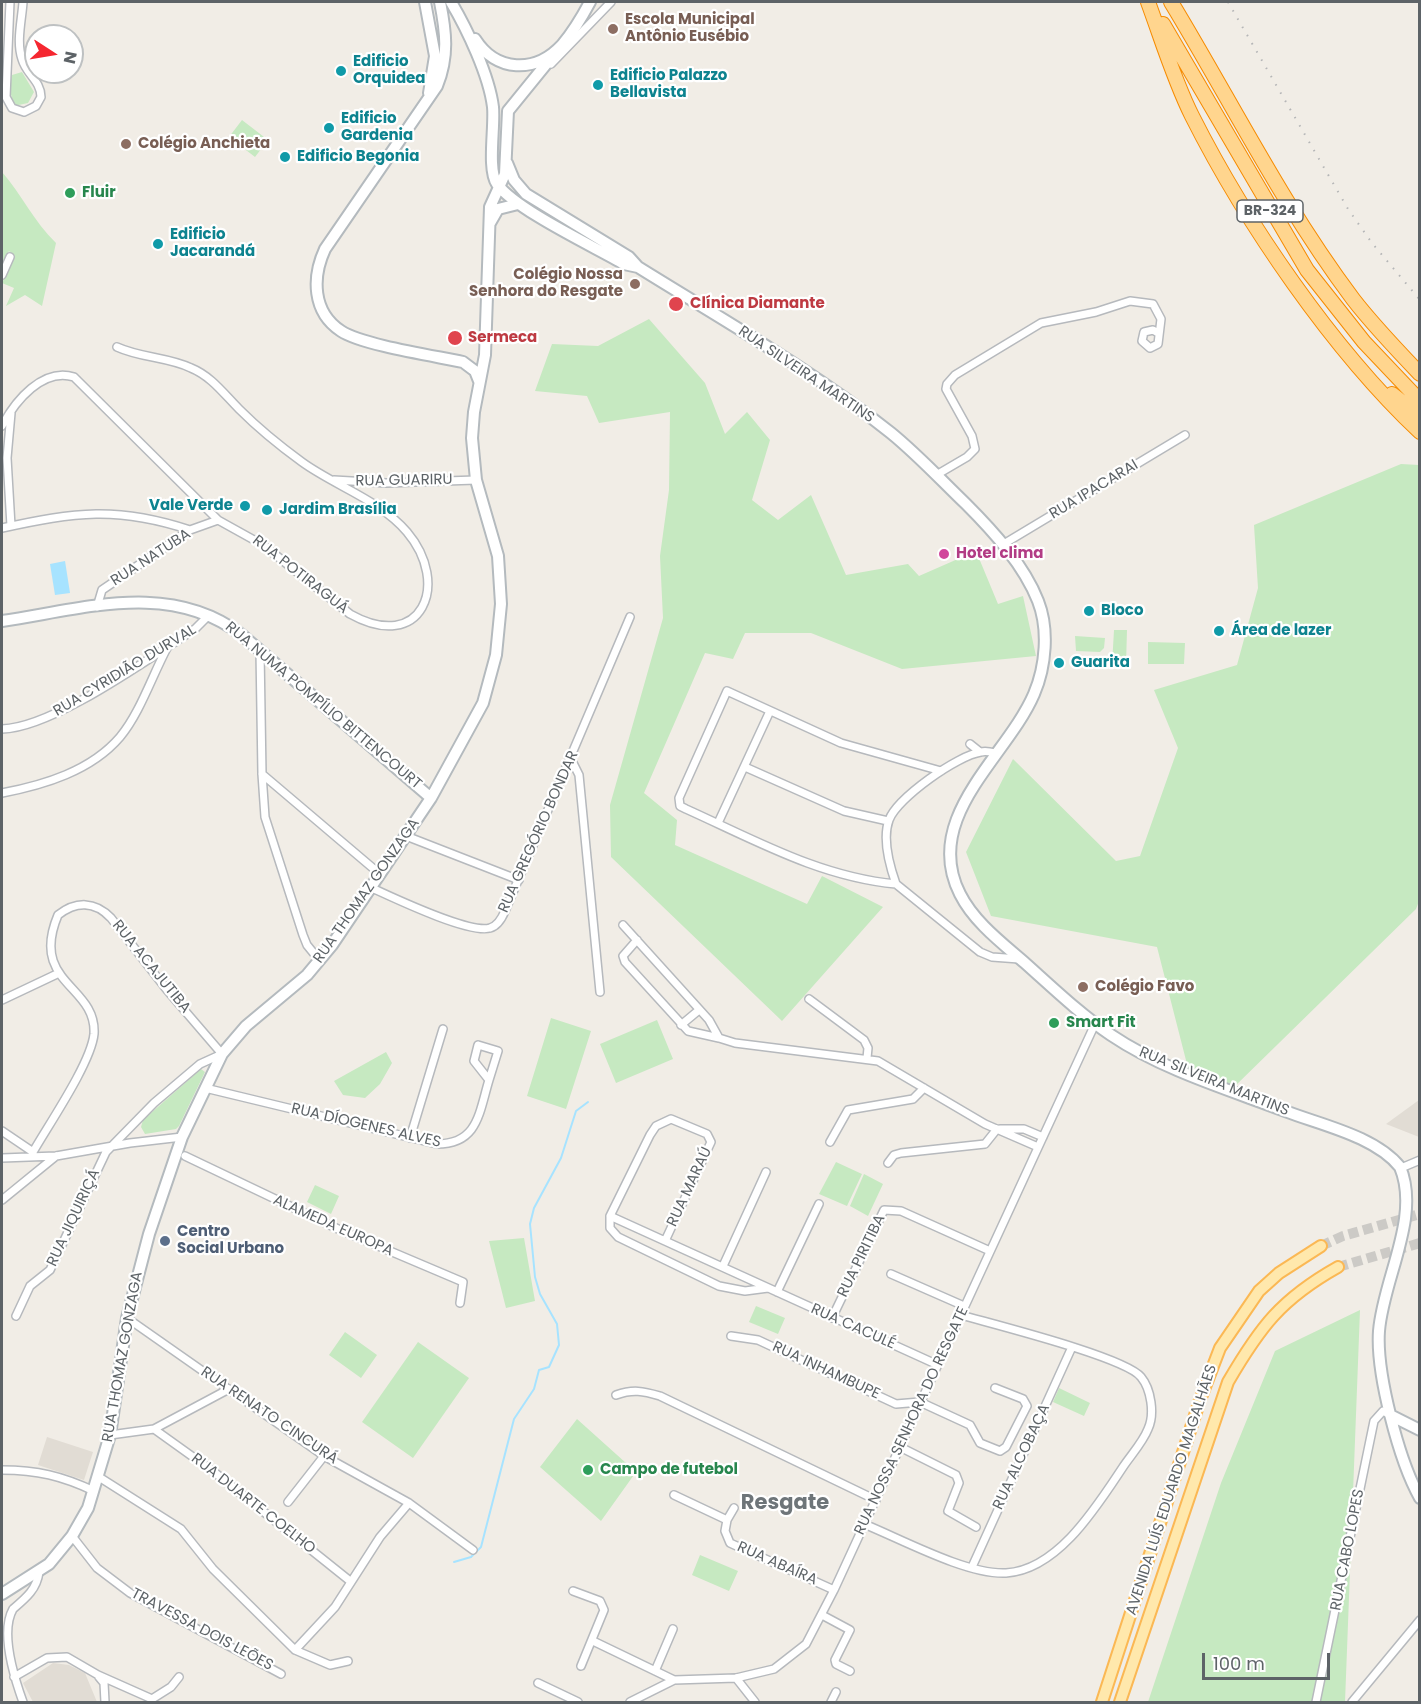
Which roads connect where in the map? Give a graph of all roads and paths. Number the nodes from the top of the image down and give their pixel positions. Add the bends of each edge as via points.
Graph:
1 (10, 2) edge
2 (23, 2) edge
3 (425, 2) edge
4 (440, 2) edge
5 (589, 2) edge
6 (611, 2) edge
7 (1149, 2) edge
8 (1171, 2) edge
9 (454, 7) edge
10 (560, 47) junction
11 (539, 72) junction
12 (426, 105) junction
13 (506, 159) junction
14 (499, 186) junction
15 (518, 204) junction
16 (489, 229) junction
17 (10, 257) dead end
18 (638, 267) junction
19 (2, 275) edge
20 (1158, 333) dead end
21 (485, 344) junction
22 (117, 347) dead end
23 (463, 362) junction
24 (1419, 374) edge
25 (1366, 375) junction
26 (479, 381) junction
27 (1419, 401) edge
28 (12, 411) junction
29 (1419, 416) edge
30 (2, 426) edge
31 (1419, 432) edge
32 (1185, 435) dead end
33 (938, 474) junction
34 (332, 480) junction
35 (476, 480) junction
36 (218, 520) junction
37 (11, 526) junction
38 (2, 528) edge
39 (190, 531) junction
40 (1002, 545) junction
41 (97, 607) junction
42 (210, 614) junction
43 (630, 617) dead end
44 (2, 621) edge
45 (167, 647) junction
46 (260, 651) junction
47 (770, 711) junction
48 (2, 729) edge
49 (970, 744) dead end
50 (980, 752) junction
51 (995, 753) junction
52 (571, 759) junction
53 (745, 767) junction
54 (941, 771) junction
55 (262, 774) junction
56 (2, 793) edge
57 (431, 798) junction
58 (888, 821) junction
59 (718, 823) junction
60 (406, 836) junction
61 (381, 875) junction
62 (519, 880) junction
63 (896, 884) junction
64 (372, 888) junction
65 (623, 925) dead end
66 (637, 940) junction
67 (1020, 959) junction
68 (320, 961) junction
69 (57, 974) junction
70 (600, 992) dead end
71 (809, 999) dead end
72 (2, 1000) edge
73 (699, 1010) junction
74 (1095, 1024) junction
75 (681, 1025) junction
76 (443, 1029) dead end
77 (719, 1038) junction
78 (222, 1054) junction
79 (867, 1058) junction
80 (489, 1080) junction
81 (205, 1088) junction
82 (924, 1088) junction
83 (998, 1130) junction
84 (2, 1131) edge
85 (182, 1137) junction
86 (1043, 1137) junction
87 (410, 1138) junction
88 (830, 1142) dead end
89 (111, 1146) junction
90 (1038, 1147) junction
91 (33, 1154) junction
92 (56, 1156) junction
93 (185, 1156) dead end
94 (2, 1158) edge
95 (1419, 1160) edge
96 (888, 1163) dead end
97 (1401, 1168) junction
98 (766, 1172) dead end
99 (2, 1200) edge
100 (819, 1204) dead end
101 (610, 1216) junction
102 (665, 1241) junction
103 (1321, 1246) tunnel mouth
104 (990, 1251) junction
105 (723, 1266) junction
106 (1338, 1267) tunnel mouth
107 (891, 1274) dead end
108 (768, 1288) junction
109 (777, 1292) junction
110 (460, 1303) dead end
111 (964, 1306) junction
112 (961, 1315) junction
113 (16, 1316) dead end
114 (127, 1318) junction
115 (832, 1318) junction
116 (732, 1336) dead end
117 (1072, 1347) junction
118 (938, 1365) junction
119 (995, 1388) dead end
120 (229, 1389) junction
121 (616, 1395) dead end
122 (920, 1402) junction
123 (1392, 1416) junction
124 (154, 1429) junction
125 (1419, 1430) edge
126 (110, 1436) junction
127 (900, 1447) junction
128 (324, 1456) junction
129 (2, 1470) edge
130 (99, 1478) junction
131 (94, 1491) junction
132 (674, 1495) dead end
133 (1419, 1498) edge
134 (876, 1500) junction
135 (288, 1502) dead end
136 (409, 1503) junction
137 (734, 1508) dead end
138 (727, 1520) junction
139 (864, 1524) junction
140 (976, 1527) dead end
141 (72, 1536) junction
142 (473, 1550) dead end
143 (972, 1567) junction
144 (39, 1572) junction
145 (350, 1581) junction
146 (834, 1590) junction
147 (573, 1591) dead end
148 (2, 1594) edge
149 (822, 1615) junction
150 (1419, 1620) edge
151 (673, 1629) dead end
152 (593, 1641) junction
153 (295, 1650) junction
154 (348, 1660) dead end
155 (581, 1666) dead end
156 (655, 1671) junction
157 (850, 1671) dead end
158 (281, 1674) dead end
159 (98, 1675) junction
160 (14, 1677) junction
161 (178, 1677) dead end
162 (736, 1678) junction
163 (674, 1680) junction
164 (538, 1683) dead end
165 (836, 1692) dead end
166 (23, 1702) edge
167 (105, 1702) edge
168 (578, 1702) edge
169 (634, 1702) edge
170 (755, 1702) edge
171 (831, 1702) edge
172 (1102, 1702) edge
173 (1120, 1702) edge
174 (1316, 1702) edge
175 (1352, 1702) edge

1 - 2 street via 6,97 12,108 24,111 36,106 41,97 38,84 22,61
3 - 12 main road via 435,56
4 - 12 main road via 447,54
5 - 10 main road
6 - 11 street via 564,52
7 - 25 highway via 1192,116 1240,201 1293,281
7 - 27 highway, BR-324 via 1307,270 1358,335
8 - 24 highway, BR-324 via 1317,248 1354,300
9 - 10 main road via 482,51 494,61 530,64
9 - 14 main road via 490,91 493,171
10 - 11 main road
11 - 13 main road via 508,111
12 - 23 main road via 325,249 315,281 318,300 327,318 342,332
13 - 14 main road, RUA THOMAZ GONZAGA
13 - 18 main road, RUA SILVEIRA MARTINS via 514,180 526,194 629,256
14 - 15 main road, RUA SILVEIRA MARTINS
14 - 16 main road, RUA THOMAZ GONZAGA via 490,207
15 - 16 main road via 498,209
15 - 18 main road, RUA SILVEIRA MARTINS via 624,264
16 - 21 main road, RUA THOMAZ GONZAGA
17 - 19 street
18 - 33 main road, RUA SILVEIRA MARTINS via 758,340 857,408
20 - 33 street via 1161,319 1157,308 1147,302 1130,301 1041,323 955,375 946,389 975,449
21 - 23 main road via 476,357
21 - 26 main road, RUA THOMAZ GONZAGA
22 - 34 street, RUA POTIRAGUÁ via 142,357 178,363 206,376 267,434
23 - 26 main road via 473,368
25 - 29 highway
25 - 31 highway
26 - 35 main road, RUA THOMAZ GONZAGA via 472,438
28 - 30 street, RUA POTIRAGUÁ
28 - 36 street, RUA POTIRAGUÁ via 44,379 58,374 74,377
28 - 37 street via 7,458
32 - 40 street, RUA IPACARAI
33 - 40 main road, RUA SILVEIRA MARTINS
34 - 35 street, RUA GUARIRU
34 - 36 street, RUA POTIRAGUÁ via 387,514 416,545 426,572 427,597 417,616 407,623 379,627 357,618 263,545
35 - 57 main road, RUA THOMAZ GONZAGA via 498,556 500,628 483,703
36 - 39 street, RUA NATUBA
37 - 38 street
37 - 39 street via 54,516 116,514 148,518
39 - 41 street, RUA NATUBA via 102,590
40 - 51 main road, RUA SILVEIRA MARTINS via 1037,597 1043,614 1044,653 1033,695
41 - 42 main road, RUA NUMA POMPÍLIO BITTENCOURT via 155,601
41 - 44 main road, RUA NUMA POMPÍLIO BITTENCOURT
42 - 45 street, RUA CYRIDIÃO DURVAL via 202,624
42 - 46 main road, RUA NUMA POMPÍLIO BITTENCOURT
43 - 52 street, RUA GREGÓRIO BONDAR
45 - 48 street, RUA CYRIDIÃO DURVAL via 58,713 26,726
45 - 56 street via 128,726 113,744 64,776
46 - 55 street
46 - 57 main road, RUA NUMA POMPÍLIO BITTENCOURT
47 - 53 street
47 - 54 street via 858,750
47 - 59 street via 727,691 679,798 680,806
49 - 50 street
50 - 51 street
50 - 54 street
51 - 67 main road, RUA SILVEIRA MARTINS via 955,823 951,866 961,898
52 - 62 street, RUA GREGÓRIO BONDAR
52 - 70 street via 579,775
53 - 58 street via 844,811
53 - 59 street
54 - 58 street via 911,794
55 - 61 street
55 - 68 street via 270,835 303,935
57 - 60 main road, RUA THOMAZ GONZAGA
58 - 63 street via 888,853
59 - 63 street via 812,867
60 - 61 main road, RUA THOMAZ GONZAGA
60 - 62 street
61 - 64 main road, RUA THOMAZ GONZAGA
62 - 64 street, RUA GREGÓRIO BONDAR via 501,920 484,928 433,914
63 - 67 street via 980,951 992,957
64 - 68 main road, RUA THOMAZ GONZAGA
65 - 66 street
66 - 73 street
66 - 75 street via 623,959
67 - 74 main road, RUA SILVEIRA MARTINS
68 - 78 main road, RUA THOMAZ GONZAGA via 246,1026
69 - 72 street
69 - 78 street, RUA ACAJUTIBA via 51,952 58,915 78,904 97,906
69 - 91 street via 88,1009 94,1033 91,1048
71 - 79 street via 864,1040
73 - 75 street
73 - 77 street
74 - 86 street, RUA NOSSA SENHORA DO RESGATE
74 - 97 main road, RUA SILVEIRA MARTINS via 1156,1060 1357,1139
75 - 77 street via 694,1034
76 - 87 street
77 - 79 street
78 - 81 main road, RUA THOMAZ GONZAGA
78 - 89 street, RUA JIQUIRIÇÁ via 200,1064
79 - 82 street
80 - 80 street, RUA DÍOGENES ALVES via 498,1051 478,1045 474,1061
80 - 87 street, RUA DÍOGENES ALVES via 475,1124 466,1137 437,1144
81 - 85 main road, RUA THOMAZ GONZAGA
81 - 87 street, RUA DÍOGENES ALVES
82 - 83 street
82 - 88 street via 913,1100 848,1110
83 - 86 street via 1024,1129
83 - 90 street
83 - 96 street via 985,1144 901,1153
84 - 91 street
85 - 89 street
85 - 114 main road, RUA THOMAZ GONZAGA via 152,1224
86 - 90 street, RUA NOSSA SENHORA DO RESGATE
89 - 92 street
89 - 113 street, RUA JIQUIRIÇÁ via 50,1270 30,1286
90 - 104 street, RUA NOSSA SENHORA DO RESGATE
91 - 92 street
91 - 94 street
92 - 99 street
93 - 110 street, ALAMEDA EUROPA via 338,1229 463,1282
95 - 97 street
97 - 123 main road, RUA SILVEIRA MARTINS via 1413,1194 1413,1224 1385,1303 1379,1340
98 - 105 street
100 - 109 street
101 - 102 street, RUA CACULÉ
101 - 102 street, RUA MARAÚ via 656,1126 665,1120 677,1120 707,1134 711,1142
101 - 108 street, RUA CACULÉ via 610,1228 618,1237 720,1286 745,1291
102 - 105 street, RUA CACULÉ
103 - 172 main road, AVENIDA LUÍS EDUARDO MAGALHÃES via 1259,1291 1220,1348
104 - 111 street, RUA NOSSA SENHORA DO RESGATE
104 - 115 street, RUA PIRITIBA via 901,1211 887,1209 881,1214
105 - 108 street, RUA CACULÉ
106 - 173 main road, AVENIDA LUÍS EDUARDO MAGALHÃES via 1306,1286 1271,1317 1228,1382
107 - 111 street
108 - 109 street, RUA CACULÉ
109 - 115 street, RUA CACULÉ
111 - 112 street, RUA NOSSA SENHORA DO RESGATE
112 - 117 street
112 - 118 street, RUA NOSSA SENHORA DO RESGATE
114 - 120 street, RUA RENATO CINCURÁ
114 - 126 main road, RUA THOMAZ GONZAGA
115 - 118 street, RUA CACULÉ
116 - 122 street, RUA INHAMBUPE via 758,1340 896,1404
117 - 143 street, RUA ALCOBAÇA
117 - 143 street via 1140,1375 1152,1412 1149,1428 1095,1509 1058,1549 1026,1568 1006,1573
118 - 122 street, RUA NOSSA SENHORA DO RESGATE
119 - 122 street via 1027,1403 1008,1443 1000,1451 980,1443 970,1425
120 - 124 street
120 - 128 street, RUA RENATO CINCURÁ
121 - 134 street via 643,1390 660,1396
122 - 127 street, RUA NOSSA SENHORA DO RESGATE
123 - 125 main road
123 - 133 main road, RUA SILVEIRA MARTINS via 1405,1466
123 - 174 street, RUA CABO LOPES via 1383,1411 1374,1421
124 - 126 street
124 - 145 street, RUA DUARTE COELHO
126 - 130 main road, RUA THOMAZ GONZAGA
127 - 134 street, RUA NOSSA SENHORA DO RESGATE
127 - 140 street via 956,1475 959,1483 947,1509
128 - 135 street
128 - 136 street, RUA RENATO CINCURÁ
129 - 131 street via 53,1474
130 - 131 main road, RUA THOMAZ GONZAGA
130 - 153 street via 181,1528 213,1569
131 - 141 main road, RUA THOMAZ GONZAGA
132 - 138 street
134 - 139 street, RUA NOSSA SENHORA DO RESGATE
136 - 142 street, RUA RENATO CINCURÁ
136 - 145 street
137 - 138 street
138 - 146 street, RUA ABAÍRA via 725,1531 730,1543
139 - 143 street
139 - 146 street, RUA NOSSA SENHORA DO RESGATE
141 - 144 main road, RUA THOMAZ GONZAGA
141 - 158 street, TRAVESSA DOIS LEÕES via 97,1568 130,1593
144 - 148 main road, RUA THOMAZ GONZAGA
144 - 160 street via 31,1593 5,1620 4,1644
145 - 153 street via 335,1607
146 - 149 street, RUA NOSSA SENHORA DO RESGATE
147 - 152 street via 603,1604
149 - 157 street via 850,1630 835,1660
149 - 162 street, RUA NOSSA SENHORA DO RESGATE via 806,1644 784,1664
150 - 175 street
151 - 156 street
152 - 155 street
152 - 156 street
153 - 154 street via 330,1665
156 - 163 street
159 - 160 street via 74,1659 57,1656
159 - 161 street via 152,1699 171,1687
159 - 167 street via 104,1683
160 - 166 street
162 - 163 street, RUA NOSSA SENHORA DO RESGATE
162 - 170 street
163 - 169 street, RUA NOSSA SENHORA DO RESGATE
164 - 168 street
165 - 171 street

